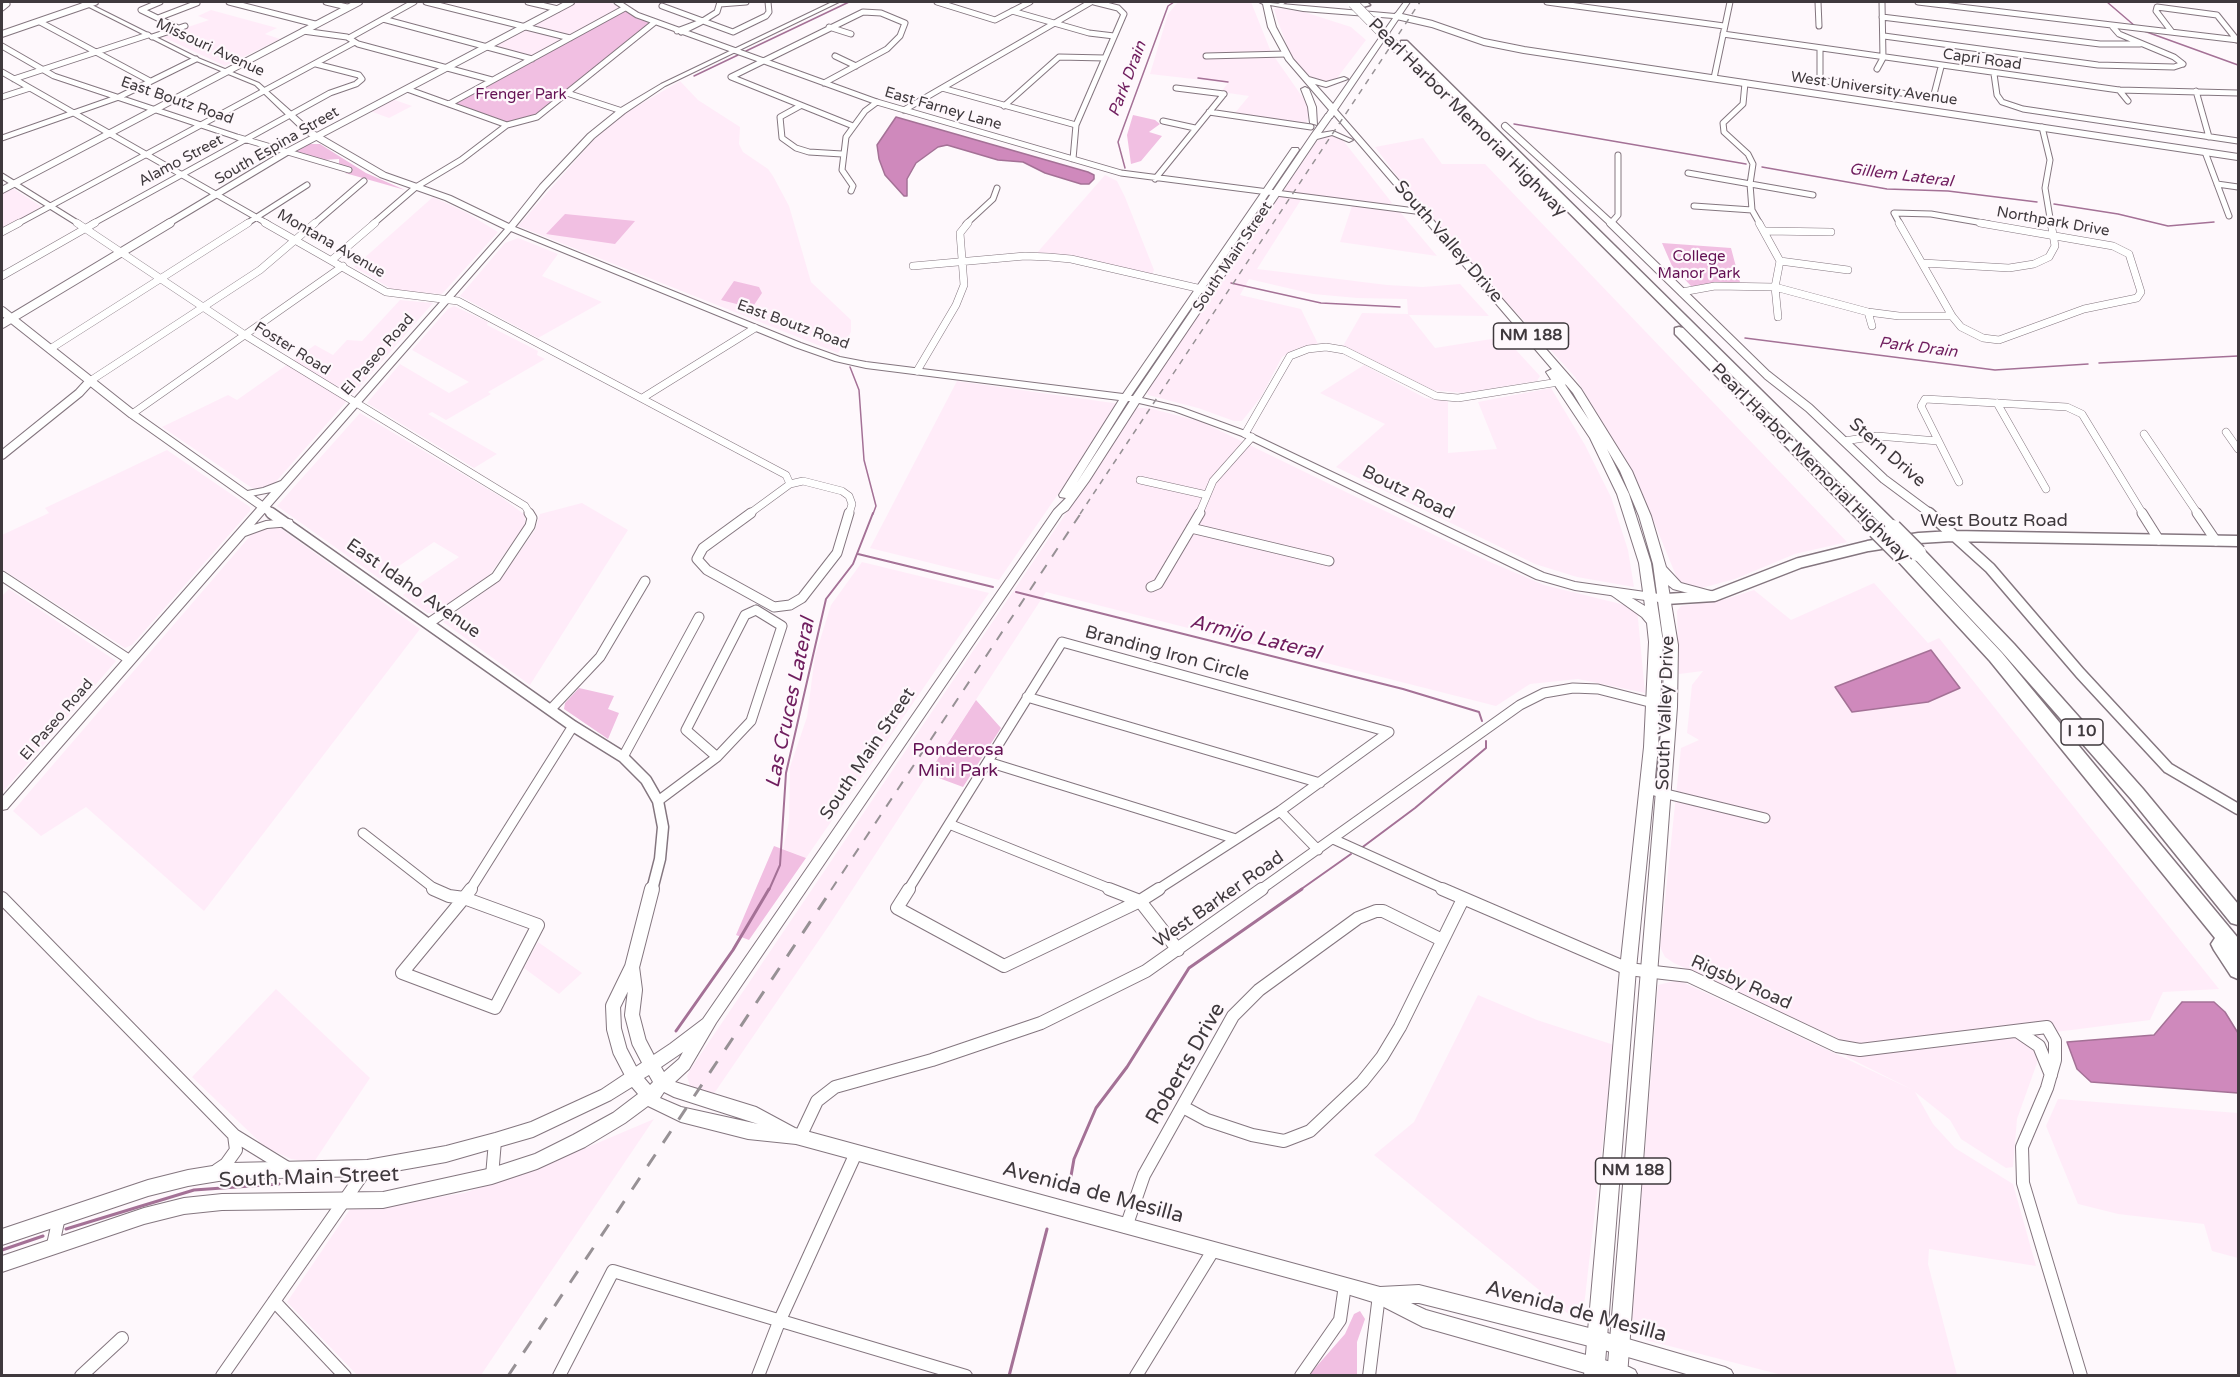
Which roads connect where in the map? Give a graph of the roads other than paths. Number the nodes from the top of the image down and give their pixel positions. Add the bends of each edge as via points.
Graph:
1 (5, 2) edge
2 (160, 2) edge
3 (196, 2) edge
4 (229, 2) edge
5 (326, 2) edge
6 (359, 2) edge
7 (414, 2) edge
8 (426, 2) edge
9 (528, 2) edge
10 (571, 2) edge
11 (617, 2) edge
12 (746, 2) edge
13 (768, 2) edge
14 (836, 2) edge
15 (937, 2) edge
16 (1030, 2) edge
17 (1092, 2) edge
18 (1264, 2) edge
19 (1280, 2) edge
20 (1350, 2) edge
21 (1398, 2) edge
22 (1407, 2) edge
23 (1547, 2) edge
24 (1608, 2) edge
25 (1730, 2) edge
26 (1818, 2) edge
27 (1882, 2) edge
28 (1919, 2) edge
29 (88, 3) edge
30 (720, 3) edge
31 (1364, 3) edge
32 (662, 6) dead end
33 (348, 7) junction
34 (2, 8) edge
35 (625, 8) junction
36 (558, 9) junction
37 (1606, 10) junction
38 (1012, 11) junction
39 (1394, 13) junction
40 (1882, 17) junction
41 (158, 18) junction
42 (383, 19) junction
43 (40, 22) junction
44 (655, 22) junction
45 (701, 22) junction
46 (1054, 23) junction
47 (315, 24) junction
48 (184, 26) dead end
49 (1724, 26) junction
50 (1819, 26) dead end
51 (2112, 26) junction
52 (525, 27) junction
53 (829, 27) junction
54 (178, 28) junction
55 (303, 31) junction
56 (679, 31) junction
57 (2172, 32) junction
58 (2, 34) edge
59 (851, 34) dead end
60 (1723, 34) junction
61 (150, 36) junction
62 (1114, 36) junction
63 (1884, 36) junction
64 (570, 38) junction
65 (351, 40) junction
66 (2238, 40) edge
67 (2140, 44) junction
68 (2, 46) edge
69 (486, 46) junction
70 (1403, 48) junction
71 (1820, 49) junction
72 (734, 51) junction
73 (95, 52) junction
74 (1282, 54) junction
75 (835, 56) dead end
76 (1206, 56) dead end
77 (196, 58) junction
78 (1106, 58) junction
79 (1883, 58) junction
80 (532, 59) junction
81 (762, 61) junction
82 (315, 64) junction
83 (856, 66) junction
84 (1941, 67) junction
85 (446, 68) junction
86 (42, 69) junction
87 (1877, 69) dead end
88 (225, 71) junction
89 (2, 72) edge
90 (1994, 75) junction
91 (1303, 76) junction
92 (1714, 78) junction
93 (14, 79) junction
94 (1344, 79) junction
95 (150, 81) junction
96 (492, 81) junction
97 (824, 83) junction
98 (1745, 83) junction
99 (30, 88) junction
100 (942, 88) junction
101 (1176, 88) dead end
102 (407, 89) junction
103 (1305, 89) junction
104 (266, 90) junction
105 (758, 90) junction
106 (2119, 90) junction
107 (2196, 91) junction
108 (567, 93) junction
109 (2238, 93) edge
110 (748, 94) dead end
111 (2, 97) edge
112 (119, 97) junction
113 (2128, 101) dead end
114 (877, 102) junction
115 (450, 104) junction
116 (800, 106) junction
117 (1004, 106) junction
118 (156, 108) junction
119 (2077, 108) dead end
120 (904, 110) junction
121 (1328, 110) junction
122 (622, 111) junction
123 (1209, 111) junction
124 (72, 113) junction
125 (291, 115) junction
126 (2079, 118) junction
127 (1163, 121) dead end
128 (202, 125) junction
129 (507, 125) junction
130 (1076, 125) junction
131 (853, 126) junction
132 (1505, 126) dead end
133 (2042, 127) junction
134 (1196, 128) junction
135 (1313, 129) junction
136 (110, 133) junction
137 (317, 136) junction
138 (2209, 137) junction
139 (2, 138) edge
140 (246, 140) junction
141 (1349, 140) junction
142 (2238, 141) edge
143 (287, 152) junction
144 (2205, 152) junction
145 (144, 153) junction
146 (842, 154) junction
147 (1618, 155) dead end
148 (2238, 157) edge
149 (1073, 159) junction
150 (349, 170) dead end
151 (1688, 173) dead end
152 (180, 174) junction
153 (2, 176) edge
154 (1155, 178) junction
155 (364, 182) dead end
156 (13, 184) junction
157 (1750, 184) junction
158 (2217, 184) junction
159 (307, 185) dead end
160 (416, 187) junction
161 (2238, 187) edge
162 (998, 188) dead end
163 (2, 190) edge
164 (851, 191) dead end
165 (1271, 193) junction
166 (218, 195) junction
167 (1813, 195) dead end
168 (51, 205) junction
169 (1694, 206) dead end
170 (1410, 210) junction
171 (1752, 210) junction
172 (523, 211) junction
173 (1423, 212) junction
174 (2229, 216) dead end
175 (257, 217) junction
176 (492, 219) junction
177 (1611, 223) junction
178 (84, 227) junction
179 (510, 228) junction
180 (1766, 231) junction
181 (2, 232) edge
182 (1831, 232) dead end
183 (2052, 234) junction
184 (532, 237) junction
185 (296, 239) junction
186 (496, 243) junction
187 (122, 252) junction
188 (333, 259) junction
189 (1780, 261) junction
190 (963, 262) junction
191 (1923, 263) junction
192 (343, 266) junction
193 (913, 266) dead end
194 (1848, 270) dead end
195 (2, 276) edge
196 (161, 278) junction
197 (1775, 287) junction
198 (1205, 290) junction
199 (1682, 292) junction
200 (447, 300) junction
201 (203, 307) junction
202 (2, 311) edge
203 (1868, 312) junction
204 (1952, 316) junction
205 (1778, 317) dead end
206 (13, 319) junction
207 (2, 324) edge
208 (1872, 326) dead end
209 (754, 328) junction
210 (245, 335) junction
211 (50, 349) junction
212 (917, 371) junction
213 (90, 381) junction
214 (1564, 381) junction
215 (644, 397) junction
216 (1130, 398) junction
217 (1154, 403) joint
218 (355, 404) junction
219 (1997, 404) junction
220 (132, 414) junction
221 (2226, 432) dead end
222 (2144, 434) dead end
223 (1249, 435) junction
224 (1844, 441) junction
225 (1938, 441) junction
226 (2238, 449) edge
227 (2, 455) edge
228 (788, 480) junction
229 (1140, 480) dead end
230 (287, 481) junction
231 (1959, 482) dead end
232 (2046, 489) dead end
233 (246, 494) junction
234 (1207, 495) junction
235 (265, 507) junction
236 (288, 523) junction
237 (1191, 528) junction
238 (240, 535) junction
239 (1952, 536) junction
240 (2159, 540) junction
241 (2216, 541) junction
242 (2238, 541) edge
243 (1910, 554) junction
244 (1329, 561) dead end
245 (1660, 569) junction
246 (2, 576) edge
247 (645, 580) dead end
248 (1152, 588) dead end
249 (1613, 592) junction
250 (1714, 596) junction
251 (1658, 598) junction
252 (699, 617) dead end
253 (429, 623) junction
254 (1654, 625) junction
255 (130, 660) junction
256 (1027, 697) junction
257 (1653, 703) junction
258 (550, 709) junction
259 (573, 726) junction
260 (623, 757) junction
261 (717, 757) junction
262 (988, 762) junction
263 (1320, 783) junction
264 (1646, 789) junction
265 (1664, 794) junction
266 (2137, 794) junction
267 (658, 801) junction
268 (2, 805) edge
269 (2238, 808) edge
270 (1280, 811) junction
271 (1766, 818) dead end
272 (949, 824) junction
273 (363, 833) dead end
274 (1236, 838) junction
275 (1333, 839) junction
276 (1318, 850) junction
277 (2169, 867) junction
278 (2, 898) edge
279 (464, 898) junction
280 (1463, 898) junction
281 (1140, 901) junction
282 (2238, 903) edge
283 (2238, 917) edge
284 (1442, 940) junction
285 (1178, 950) junction
286 (2238, 952) edge
287 (632, 967) junction
288 (1628, 969) junction
289 (1651, 970) junction
290 (2238, 970) edge
291 (711, 1018) junction
292 (2014, 1030) junction
293 (651, 1065) junction
294 (2051, 1075) junction
295 (633, 1076) junction
296 (663, 1083) junction
297 (649, 1096) junction
298 (1183, 1107) junction
299 (234, 1135) junction
300 (798, 1136) junction
301 (495, 1141) junction
302 (856, 1153) junction
303 (289, 1168) junction
304 (367, 1168) junction
305 (211, 1174) junction
306 (492, 1176) junction
307 (347, 1199) junction
308 (59, 1217) junction
309 (1126, 1227) junction
310 (2, 1237) edge
311 (53, 1245) junction
312 (1214, 1249) junction
313 (2, 1264) edge
314 (1345, 1285) junction
315 (1379, 1295) junction
316 (274, 1301) junction
317 (779, 1322) junction
318 (122, 1338) dead end
319 (1597, 1339) junction
320 (1619, 1345) junction
321 (1594, 1370) edge
322 (1621, 1374) edge
323 (81, 1376) edge
324 (222, 1376) edge
325 (345, 1376) edge
326 (559, 1376) edge
327 (758, 1376) edge
328 (966, 1376) edge
329 (1136, 1376) edge
330 (1301, 1376) edge
331 (1369, 1376) edge
332 (1725, 1376) edge
333 (2081, 1376) edge

1 - 34 street
2 - 41 street via 141,10
3 - 41 street
4 - 47 street
5 - 33 street
6 - 33 street
7 - 42 street
8 - 52 street
9 - 36 street
10 - 36 street, South Espina Street
11 - 35 street, East Farney Lane
12 - 30 street
13 - 45 street via 766,16 733,32
14 - 72 main road, El Paseo Road
15 - 38 street via 995,21
16 - 38 street
17 - 46 street
17 - 62 street via 1124,12
18 - 39 main road via 1303,9
18 - 74 main road, South Valley Drive / NM 188 via 1261,20
19 - 39 main road
20 - 70 highway, Pearl Harbor Memorial Highway / I 10, bridge
21 - 39 main road, South Main Street
22 - 39 main road, South Main Street
23 - 37 street
24 - 37 street
25 - 49 street
26 - 50 street
27 - 40 street
28 - 51 street
29 - 43 street
29 - 61 main road, Missouri Avenue
30 - 45 street via 717,12
31 - 70 highway, Pearl Harbor Memorial Highway / I 10
32 - 45 street
33 - 47 street
35 - 44 street, East Farney Lane
35 - 64 street
36 - 52 street, South Espina Street
37 - 49 street
38 - 46 street
39 - 92 street, West University Avenue via 1506,46
39 - 94 main road, South Main Street
39 - 121 main road, South Main Street
40 - 63 street
40 - 67 street via 2100,44
41 - 54 street
42 - 65 street
42 - 69 street
43 - 58 street
43 - 73 street
44 - 56 street, East Farney Lane
44 - 108 street
45 - 56 street
46 - 62 street
46 - 100 street
47 - 55 street
48 - 54 street
49 - 60 street
51 - 57 street
51 - 67 street
52 - 64 street
52 - 69 street, South Espina Street
53 - 59 street
53 - 81 street
53 - 83 street via 869,11 905,23 894,44
54 - 61 street
55 - 65 street
55 - 88 street
56 - 72 street, East Farney Lane
57 - 66 street
57 - 66 street via 2157,7 2217,15
60 - 71 street, Capri Road
60 - 92 street
61 - 73 street
61 - 77 main road, Missouri Avenue
62 - 78 street
63 - 67 street via 2098,65 2183,64
63 - 79 street
64 - 80 street
65 - 82 street
65 - 85 street
68 - 86 street, East Boutz Road
69 - 80 street
69 - 85 street, South Espina Street
70 - 243 highway, Pearl Harbor Memorial Highway / I 10, bridge via 1876,530
70 - 243 highway, Pearl Harbor Memorial Highway / I 10, bridge via 1893,528
71 - 79 street, Capri Road
71 - 84 street via 1820,80 1934,98
72 - 81 street, East Farney Lane
72 - 122 main road, El Paseo Road via 663,85
73 - 86 street
73 - 95 street
74 - 76 street
74 - 91 main road, South Valley Drive / NM 188
74 - 103 main road, South Valley Drive / NM 188
75 - 83 street
77 - 88 main road, Missouri Avenue
77 - 95 street
78 - 117 street via 1059,57
78 - 130 street
79 - 84 street, Capri Road
79 - 87 street
80 - 96 street
81 - 97 street, East Farney Lane
81 - 105 street via 731,77
82 - 104 street
82 - 125 street, Alamo Street via 362,79
83 - 97 street
84 - 90 street, Capri Road
85 - 96 street
85 - 102 street, South Espina Street
86 - 93 street
86 - 112 street, East Boutz Road
88 - 104 main road, Missouri Avenue
88 - 118 street
89 - 93 street, Montana Avenue
90 - 106 street, Capri Road
90 - 126 street via 2002,102 2023,110
91 - 94 main road via 1321,85
91 - 121 main road, South Valley Drive / NM 188
92 - 98 street, West University Avenue
93 - 99 street, Montana Avenue
94 - 121 main road, South Main Street
95 - 112 street
96 - 115 street
97 - 114 street, East Farney Lane
98 - 133 street, West University Avenue
98 - 157 street via 1743,104 1723,123 1724,132 1748,154 1753,164
99 - 111 street
99 - 124 street, Montana Avenue
100 - 117 street
100 - 120 street
101 - 123 street via 1224,94
102 - 115 street
102 - 137 street, South Espina Street
103 - 121 main road, South Valley Drive / NM 188
103 - 135 main road via 1312,107
104 - 125 main road, Missouri Avenue
104 - 128 street
105 - 110 street
105 - 116 street
106 - 107 street, Capri Road
106 - 113 street
107 - 109 street, Capri Road
107 - 138 street
108 - 122 street
108 - 129 street via 537,117
112 - 118 street, East Boutz Road
112 - 124 street
114 - 120 street, East Farney Lane
114 - 131 street
115 - 129 street
116 - 131 street
116 - 146 street via 780,117 782,138 809,152
117 - 130 street
118 - 128 street, East Boutz Road
118 - 136 street
119 - 126 street
120 - 149 street, East Farney Lane
121 - 135 main road, South Main Street
121 - 135 main road, South Main Street
121 - 141 main road, South Valley Drive / NM 188
121 - 173 main road, South Valley Drive / NM 188
122 - 172 main road, El Paseo Road via 588,139
123 - 134 street
123 - 135 street
124 - 136 street, Montana Avenue
124 - 139 street
125 - 137 main road, Missouri Avenue
125 - 140 street, Alamo Street
126 - 138 street
127 - 134 street
128 - 140 street, East Boutz Road
128 - 145 street
129 - 160 street
130 - 149 street
131 - 146 street
132 - 177 street, Stern Drive
133 - 144 street, West University Avenue
133 - 183 street via 2050,160 2045,188
134 - 154 street
135 - 141 main road
135 - 165 main road, South Main Street
136 - 145 street, Montana Avenue
136 - 156 street
137 - 143 street, South Espina Street
137 - 160 main road, Missouri Avenue via 383,175
138 - 142 street
140 - 143 street, East Boutz Road
140 - 152 street, Alamo Street
141 - 170 main road, South Valley Drive / NM 188
143 - 150 street, East Boutz Road
143 - 166 street, South Espina Street
144 - 148 street, West University Avenue
144 - 158 street
145 - 152 street, Montana Avenue
145 - 168 street
146 - 164 street via 842,170 853,186
147 - 177 street via 1618,215
149 - 154 street, East Farney Lane
151 - 157 street
152 - 166 street, Montana Avenue
152 - 178 street, Alamo Street
153 - 156 street, Foster Road
154 - 165 street, East Farney Lane
155 - 185 street
156 - 163 street
156 - 168 street, Foster Road
157 - 167 street
157 - 171 street
158 - 161 street
158 - 174 street
159 - 175 street
160 - 176 main road, Missouri Avenue
160 - 188 street
162 - 190 street via 993,199 960,233
165 - 170 street, East Farney Lane
165 - 198 main road, South Main Street
166 - 175 street, Montana Avenue
166 - 187 street, South Espina Street
168 - 178 street, Foster Road
168 - 181 street
169 - 171 street
170 - 173 street, East Farney Lane
170 - 214 main road, South Valley Drive / NM 188
171 - 180 street
172 - 176 main road
172 - 179 main road, El Paseo Road
173 - 214 main road, South Valley Drive / NM 188
175 - 185 street, Montana Avenue
175 - 196 street
176 - 179 main road, Missouri Avenue
177 - 199 street, Stern Drive
178 - 187 street, Foster Road
178 - 195 street, Alamo Street
179 - 184 main road, East Boutz Road
179 - 186 main road, El Paseo Road
180 - 182 street
180 - 189 street
183 - 191 street via 2055,246 2049,257 2034,264 2009,268
183 - 191 street, Northpark Drive via 1931,214 1894,213
183 - 204 street, Northpark Drive via 2102,242 2129,254 2141,292 2137,298 2084,309 1999,340 1970,333
184 - 186 main road
184 - 209 main road, East Boutz Road
185 - 188 street, Montana Avenue
185 - 201 street via 260,270
186 - 200 main road, El Paseo Road
187 - 196 street, Foster Road
187 - 206 street, South Espina Street
188 - 192 street, Montana Avenue
189 - 194 street
189 - 197 street
190 - 193 street
190 - 198 street via 1025,256 1071,259
190 - 212 street via 961,296
191 - 204 street, Northpark Drive
192 - 200 street, Montana Avenue via 386,292
192 - 210 street
196 - 201 street, Foster Road
196 - 211 street
197 - 199 street via 1715,286
197 - 203 street
197 - 205 street
198 - 216 main road, South Main Street
199 - 224 street, Stern Drive via 1767,375
200 - 215 street, Montana Avenue via 468,305
200 - 218 main road, El Paseo Road
201 - 210 street, Foster Road
201 - 213 street
202 - 206 street, East Idaho Avenue
203 - 204 street
203 - 208 street
206 - 207 street, South Espina Street
206 - 211 street, East Idaho Avenue
209 - 212 main road, East Boutz Road via 838,359
209 - 215 street
210 - 218 street, Foster Road
210 - 220 street
211 - 213 street, East Idaho Avenue
212 - 216 main road, East Boutz Road
213 - 220 street, East Idaho Avenue
213 - 227 street
214 - 223 street via 1458,398 1436,396 1344,351 1308,349 1290,356
214 - 245 main road, South Valley Drive / NM 188 via 1597,419 1625,468 1645,516
214 - 251 main road, South Valley Drive / NM 188 via 1623,494
215 - 228 street, Montana Avenue
216 - 217 main road, East Boutz Road
216 - 291 main road, South Main Street via 1085,479 1058,512
217 - 223 main road, Boutz Road
218 - 230 main road, El Paseo Road
218 - 253 street, Foster Road via 530,512 528,532 496,577
219 - 225 street via 1926,399 1921,402
219 - 232 street
219 - 240 street via 2067,407 2082,414
220 - 233 street, East Idaho Avenue
221 - 226 street
222 - 241 street
223 - 234 street
223 - 249 main road, Boutz Road via 1515,565 1575,586
224 - 225 street via 1877,436
224 - 239 street, Stern Drive
225 - 231 street
228 - 228 street via 703,548 697,559 707,570 774,607 802,598 830,562 840,548 852,504 842,491
229 - 234 street
230 - 233 main road
230 - 235 main road, El Paseo Road
233 - 235 street, East Idaho Avenue
234 - 237 street
235 - 236 street, East Idaho Avenue
235 - 238 main road, El Paseo Road
236 - 238 main road via 262,526
236 - 253 street, East Idaho Avenue
237 - 244 street
237 - 248 street
238 - 255 main road, El Paseo Road
239 - 240 street, West Boutz Road
239 - 250 street, West Boutz Road via 1833,553
239 - 269 street, Stern Drive via 1989,568 2168,768
240 - 241 street, West Boutz Road
241 - 242 street, West Boutz Road
243 - 266 highway, Pearl Harbor Memorial Highway / I 10 via 1996,635
243 - 277 highway, Pearl Harbor Memorial Highway / I 10
245 - 250 main road via 1677,586
245 - 251 main road, South Valley Drive / NM 188
246 - 255 street
247 - 258 street via 600,657
249 - 251 main road, Boutz Road
249 - 254 main road via 1647,614
250 - 251 street, West Boutz Road
251 - 254 main road, South Valley Drive / NM 188
251 - 265 main road, South Valley Drive / NM 188 via 1671,674
252 - 260 street
253 - 258 street, East Idaho Avenue
254 - 257 main road, South Valley Drive / NM 188
255 - 268 main road, El Paseo Road
256 - 262 street, Branding Iron Circle
256 - 263 street
256 - 263 street, Branding Iron Circle via 1062,642 1389,732
257 - 264 main road, South Valley Drive / NM 188
257 - 275 street, West Barker Road via 1598,689 1544,693 1520,705
258 - 259 street, East Idaho Avenue
259 - 260 street, East Idaho Avenue
259 - 279 street
260 - 267 street, East Idaho Avenue via 646,780
261 - 261 street via 686,730 745,615 756,610 783,626 782,630 751,721
261 - 267 street
262 - 272 street, Branding Iron Circle
262 - 274 street
263 - 270 street, Branding Iron Circle
264 - 265 street
264 - 288 main road, South Valley Drive / NM 188
265 - 271 street
265 - 289 main road, South Valley Drive / NM 188
266 - 282 highway
266 - 283 highway, Pearl Harbor Memorial Highway / I 10
267 - 287 street, East Idaho Avenue via 663,826 660,859
270 - 274 street, Branding Iron Circle
270 - 276 street
272 - 281 street
272 - 281 street, Branding Iron Circle via 897,908 1004,966
273 - 279 street via 428,886
274 - 281 street, Branding Iron Circle
275 - 276 street, West Barker Road
275 - 280 street, Rigsby Road
276 - 285 street, West Barker Road
277 - 286 highway, Pearl Harbor Memorial Highway / I 10
277 - 290 highway
278 - 299 street
279 - 279 street via 402,974 495,1008 538,925
280 - 284 street
280 - 288 street, Rigsby Road
281 - 285 street
284 - 298 street, Roberts Drive via 1383,911 1358,918 1259,990 1233,1016
284 - 298 street via 1382,1057 1362,1082 1310,1131 1284,1141 1251,1135
285 - 300 street, West Barker Road via 1113,989 1041,1023 835,1087 817,1101
287 - 293 street, East Idaho Avenue via 632,1015 639,1042
287 - 295 street, East Idaho Avenue via 613,1006 620,1051
288 - 289 street, Rigsby Road
288 - 319 main road, South Valley Drive / NM 188
289 - 292 street, Rigsby Road via 1689,976 1826,1041 1860,1050
289 - 320 main road, South Valley Drive / NM 188
291 - 293 main road, South Main Street
291 - 296 main road, South Main Street via 684,1064
292 - 294 street via 2038,1046
292 - 294 street, Rigsby Road via 2047,1027 2055,1041
293 - 295 main road, South Main Street
293 - 296 main road
294 - 333 street via 2022,1147 2023,1183
295 - 297 main road, Avenida de Mesilla
295 - 301 main road, South Main Street via 571,1112
296 - 297 main road, South Main Street
296 - 300 main road, Avenida de Mesilla via 693,1097 756,1115
297 - 300 main road, Avenida de Mesilla via 655,1103 681,1114 748,1131
297 - 306 main road, South Main Street via 579,1141
298 - 309 street, Roberts Drive via 1144,1175
299 - 303 street
299 - 305 street via 236,1150 226,1164
300 - 302 main road, Avenida de Mesilla
301 - 304 main road, South Main Street via 446,1155
301 - 306 street
302 - 309 main road, Avenida de Mesilla
302 - 317 street
303 - 304 main road, South Main Street
303 - 305 main road, South Main Street
304 - 307 street
305 - 308 main road, South Main Street via 148,1188
306 - 307 main road, South Main Street via 383,1200
307 - 311 main road, South Main Street via 184,1206
307 - 316 street
308 - 310 main road, South Main Street
308 - 311 street
309 - 312 main road, Avenida de Mesilla
311 - 313 main road, South Main Street
312 - 314 main road, Avenida de Mesilla
312 - 329 street
314 - 315 main road, Avenida de Mesilla
314 - 330 street via 1340,1320
315 - 319 main road, Avenida de Mesilla via 1419,1294
315 - 321 main road, Avenida de Mesilla via 1423,1318
315 - 331 street
316 - 324 street
316 - 325 street
317 - 326 street via 613,1271
317 - 327 street
317 - 328 street
318 - 323 street
319 - 320 main road, Avenida de Mesilla
319 - 321 main road, South Valley Drive / NM 188
320 - 322 main road, South Valley Drive / NM 188
320 - 332 main road, Avenida de Mesilla
321 - 322 main road, Avenida de Mesilla

